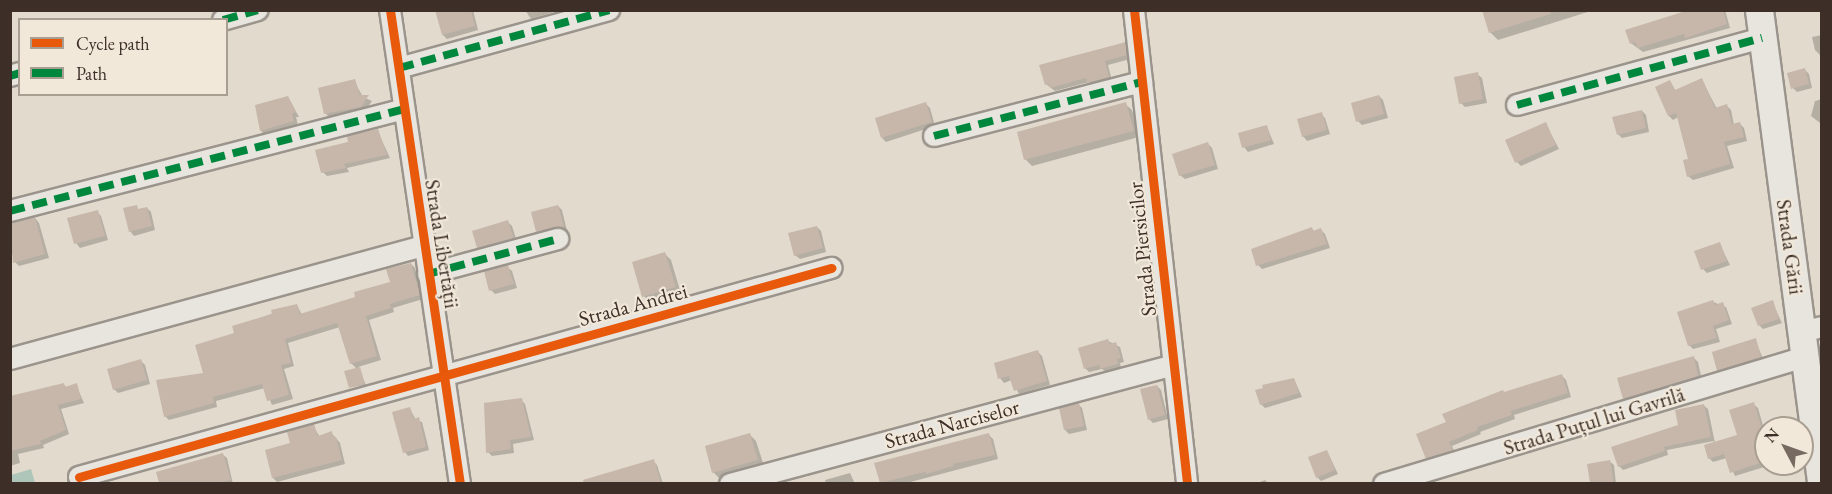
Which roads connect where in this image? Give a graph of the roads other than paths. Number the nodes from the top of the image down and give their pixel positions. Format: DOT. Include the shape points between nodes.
graph roads {
  1 [pos="258,10"];
  2 [pos="390,10"];
  3 [pos="609,10"];
  4 [pos="1134,10"];
  5 [pos="1759,10"];
  6 [pos="228,19"];
  7 [pos="1762,38"];
  8 [pos="399,68"];
  9 [pos="1142,82"];
  10 [pos="1517,105"];
  11 [pos="403,109"];
  12 [pos="934,136"];
  13 [pos="10,211"];
  14 [pos="558,239"];
  15 [pos="423,246"];
  16 [pos="831,268"];
  17 [pos="428,273"];
  18 [pos="1809,339"];
  19 [pos="10,359"];
  20 [pos="1173,365"];
  21 [pos="443,376"];
  22 [pos="79,477"];
  23 [pos="460,483"];
  24 [pos="730,483"];
  25 [pos="1187,483"];
  26 [pos="1384,483"];
  27 [pos="1821,483"];
  1 -- 6 [label="street"];
  2 -- 8 [label="street, Strada Libertății"];
  3 -- 8 [label="street"];
  4 -- 9 [label="street, Strada Piersicilor"];
  5 -- 7 [label="main road, Strada Gării"];
  7 -- 10 [label="street"];
  7 -- 18 [label="main road, Strada Gării"];
  8 -- 11 [label="street, Strada Libertății"];
  9 -- 12 [label="street"];
  9 -- 20 [label="street, Strada Piersicilor"];
  11 -- 13 [label="street"];
  11 -- 15 [label="street, Strada Libertății"];
  14 -- 17 [label="street"];
  15 -- 17 [label="street, Strada Libertății"];
  15 -- 19 [label="street"];
  16 -- 21 [label="street, Strada Andrei"];
  17 -- 21 [label="street, Strada Libertății"];
  18 -- 26 [label="street, Strada Puțul lui Gavrilă"];
  18 -- 27 [label="main road, Strada Gării"];
  20 -- 24 [label="street, Strada Narciselor"];
  20 -- 25 [label="street, Strada Piersicilor"];
  21 -- 22 [label="street, Strada Andrei"];
  21 -- 23 [label="street, Strada Libertății"];
}
